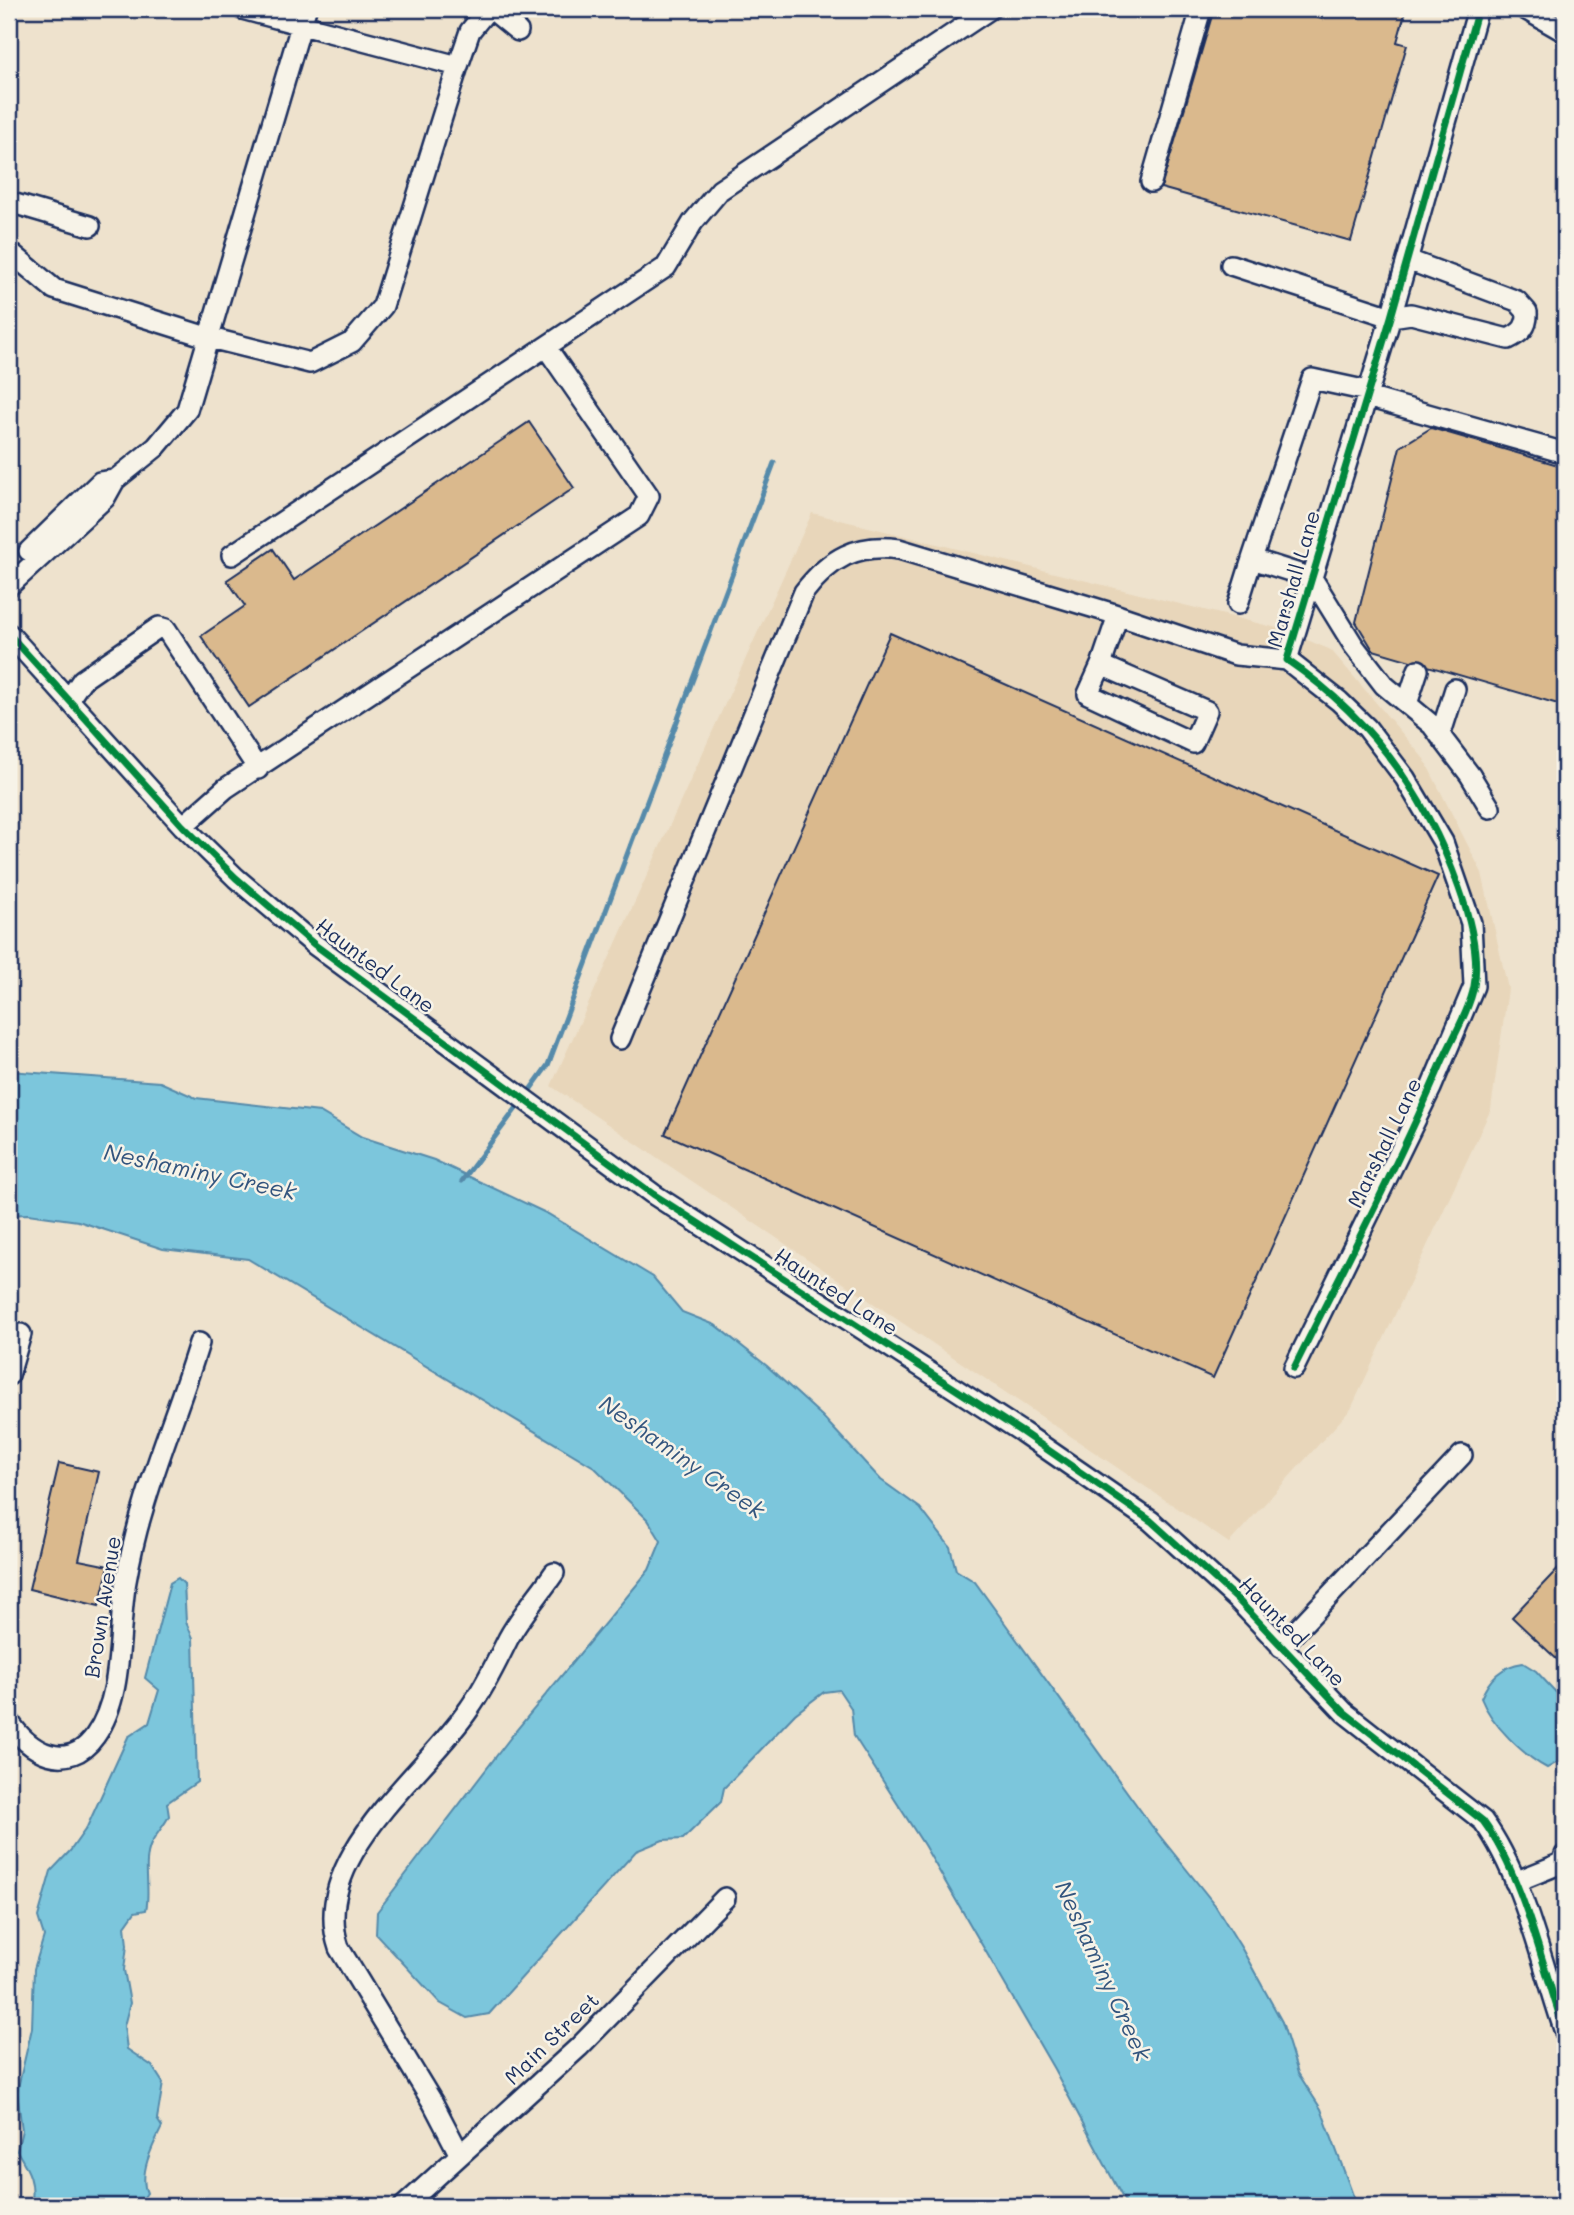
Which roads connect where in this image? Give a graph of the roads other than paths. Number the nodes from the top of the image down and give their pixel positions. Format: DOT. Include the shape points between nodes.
graph roads {
  1 [pos="242,9"];
  2 [pos="489,9"];
  3 [pos="990,9"];
  4 [pos="1201,9"];
  5 [pos="1478,9"];
  6 [pos="1525,9"];
  7 [pos="303,17"];
  8 [pos="518,31"];
  9 [pos="1565,32"];
  10 [pos="458,66"];
  11 [pos="1151,182"];
  12 [pos="9,202"];
  13 [pos="90,226"];
  14 [pos="9,251"];
  15 [pos="1408,260"];
  16 [pos="1231,265"];
  17 [pos="1391,317"];
  18 [pos="210,338"];
  19 [pos="546,347"];
  20 [pos="1367,394"];
  21 [pos="1565,453"];
  22 [pos="115,480"];
  23 [pos="232,555"];
  24 [pos="1252,559"];
  25 [pos="9,569"];
  26 [pos="1312,578"];
  27 [pos="9,586"];
  28 [pos="1238,604"];
  29 [pos="1118,615"];
  30 [pos="9,634"];
  31 [pos="1287,660"];
  32 [pos="1101,665"];
  33 [pos="1418,670"];
  34 [pos="1455,689"];
  35 [pos="69,699"];
  36 [pos="1407,704"];
  37 [pos="1440,736"];
  38 [pos="258,769"];
  39 [pos="1490,808"];
  40 [pos="183,826"];
  41 [pos="620,1039"];
  42 [pos="21,1334"];
  43 [pos="200,1343"];
  44 [pos="1294,1368"];
  45 [pos="9,1375"];
  46 [pos="1462,1455"];
  47 [pos="554,1573"];
  48 [pos="1282,1647"];
  49 [pos="9,1721"];
  50 [pos="1565,1855"];
  51 [pos="1515,1882"];
  52 [pos="726,1898"];
  53 [pos="1565,2032"];
  54 [pos="460,2155"];
  55 [pos="404,2206"];
  1 -- 7 [label="street"];
  2 -- 8 [label="street"];
  2 -- 10 [label="street" via="470,32"];
  3 -- 19 [label="street" via="720,190 666,267"];
  4 -- 11 [label="street"];
  5 -- 15 [label="street, Marshall Lane"];
  6 -- 9 [label="street"];
  7 -- 10 [label="street"];
  7 -- 18 [label="street"];
  10 -- 18 [label="street" via="383,306 352,342 310,363"];
  12 -- 13 [label="street"];
  14 -- 18 [label="street" via="54,289"];
  15 -- 17 [label="street, Marshall Lane"];
  15 -- 17 [label="street" via="1517,300 1527,312 1527,322 1521,333 1508,340 1411,314"];
  16 -- 17 [label="street"];
  17 -- 20 [label="street, Marshall Lane"];
  18 -- 22 [label="street" via="187,410 156,447"];
  19 -- 23 [label="street"];
  19 -- 38 [label="street" via="649,496 639,516"];
  20 -- 21 [label="street"];
  20 -- 24 [label="street" via="1312,379"];
  20 -- 26 [label="street, Marshall Lane"];
  22 -- 25 [label="street" via="100,481"];
  22 -- 27 [label="street" via="104,498"];
  24 -- 26 [label="street"];
  24 -- 28 [label="street"];
  26 -- 31 [label="street, Marshall Lane"];
  26 -- 36 [label="street" via="1354,646 1384,685"];
  29 -- 31 [label="street" via="1236,656"];
  29 -- 32 [label="street"];
  29 -- 41 [label="street" via="899,548 859,548 814,579 804,592"];
  30 -- 35 [label="street, Haunted Lane"];
  31 -- 44 [label="street, Marshall Lane" via="1367,728 1437,831 1471,923 1474,986 1431,1088"];
  32 -- 32 [label="street" via="1207,711 1193,743 1088,694"];
  33 -- 36 [label="street"];
  34 -- 37 [label="street"];
  35 -- 38 [label="street" via="82,680 159,627 166,629"];
  35 -- 40 [label="street, Haunted Lane"];
  36 -- 37 [label="street"];
  37 -- 39 [label="street"];
  38 -- 40 [label="street" via="226,788"];
  40 -- 48 [label="street, Haunted Lane" via="236,878 316,944 653,1194 1041,1444 1151,1521"];
  42 -- 45 [label="street"];
  43 -- 49 [label="street, Brown Avenue" via="143,1510 126,1581 115,1682 101,1725 81,1748 56,1756 36,1751"];
  46 -- 48 [label="street"];
  47 -- 54 [label="street" via="524,1613 468,1712 365,1835 345,1870 335,1903 339,1948"];
  48 -- 51 [label="street, Haunted Lane" via="1345,1712 1483,1821 1498,1841"];
  50 -- 51 [label="street" via="1562,1863"];
  51 -- 53 [label="street, Haunted Lane"];
  52 -- 54 [label="street, Main Street" via="579,2047"];
  54 -- 55 [label="street, Main Street"];
}
